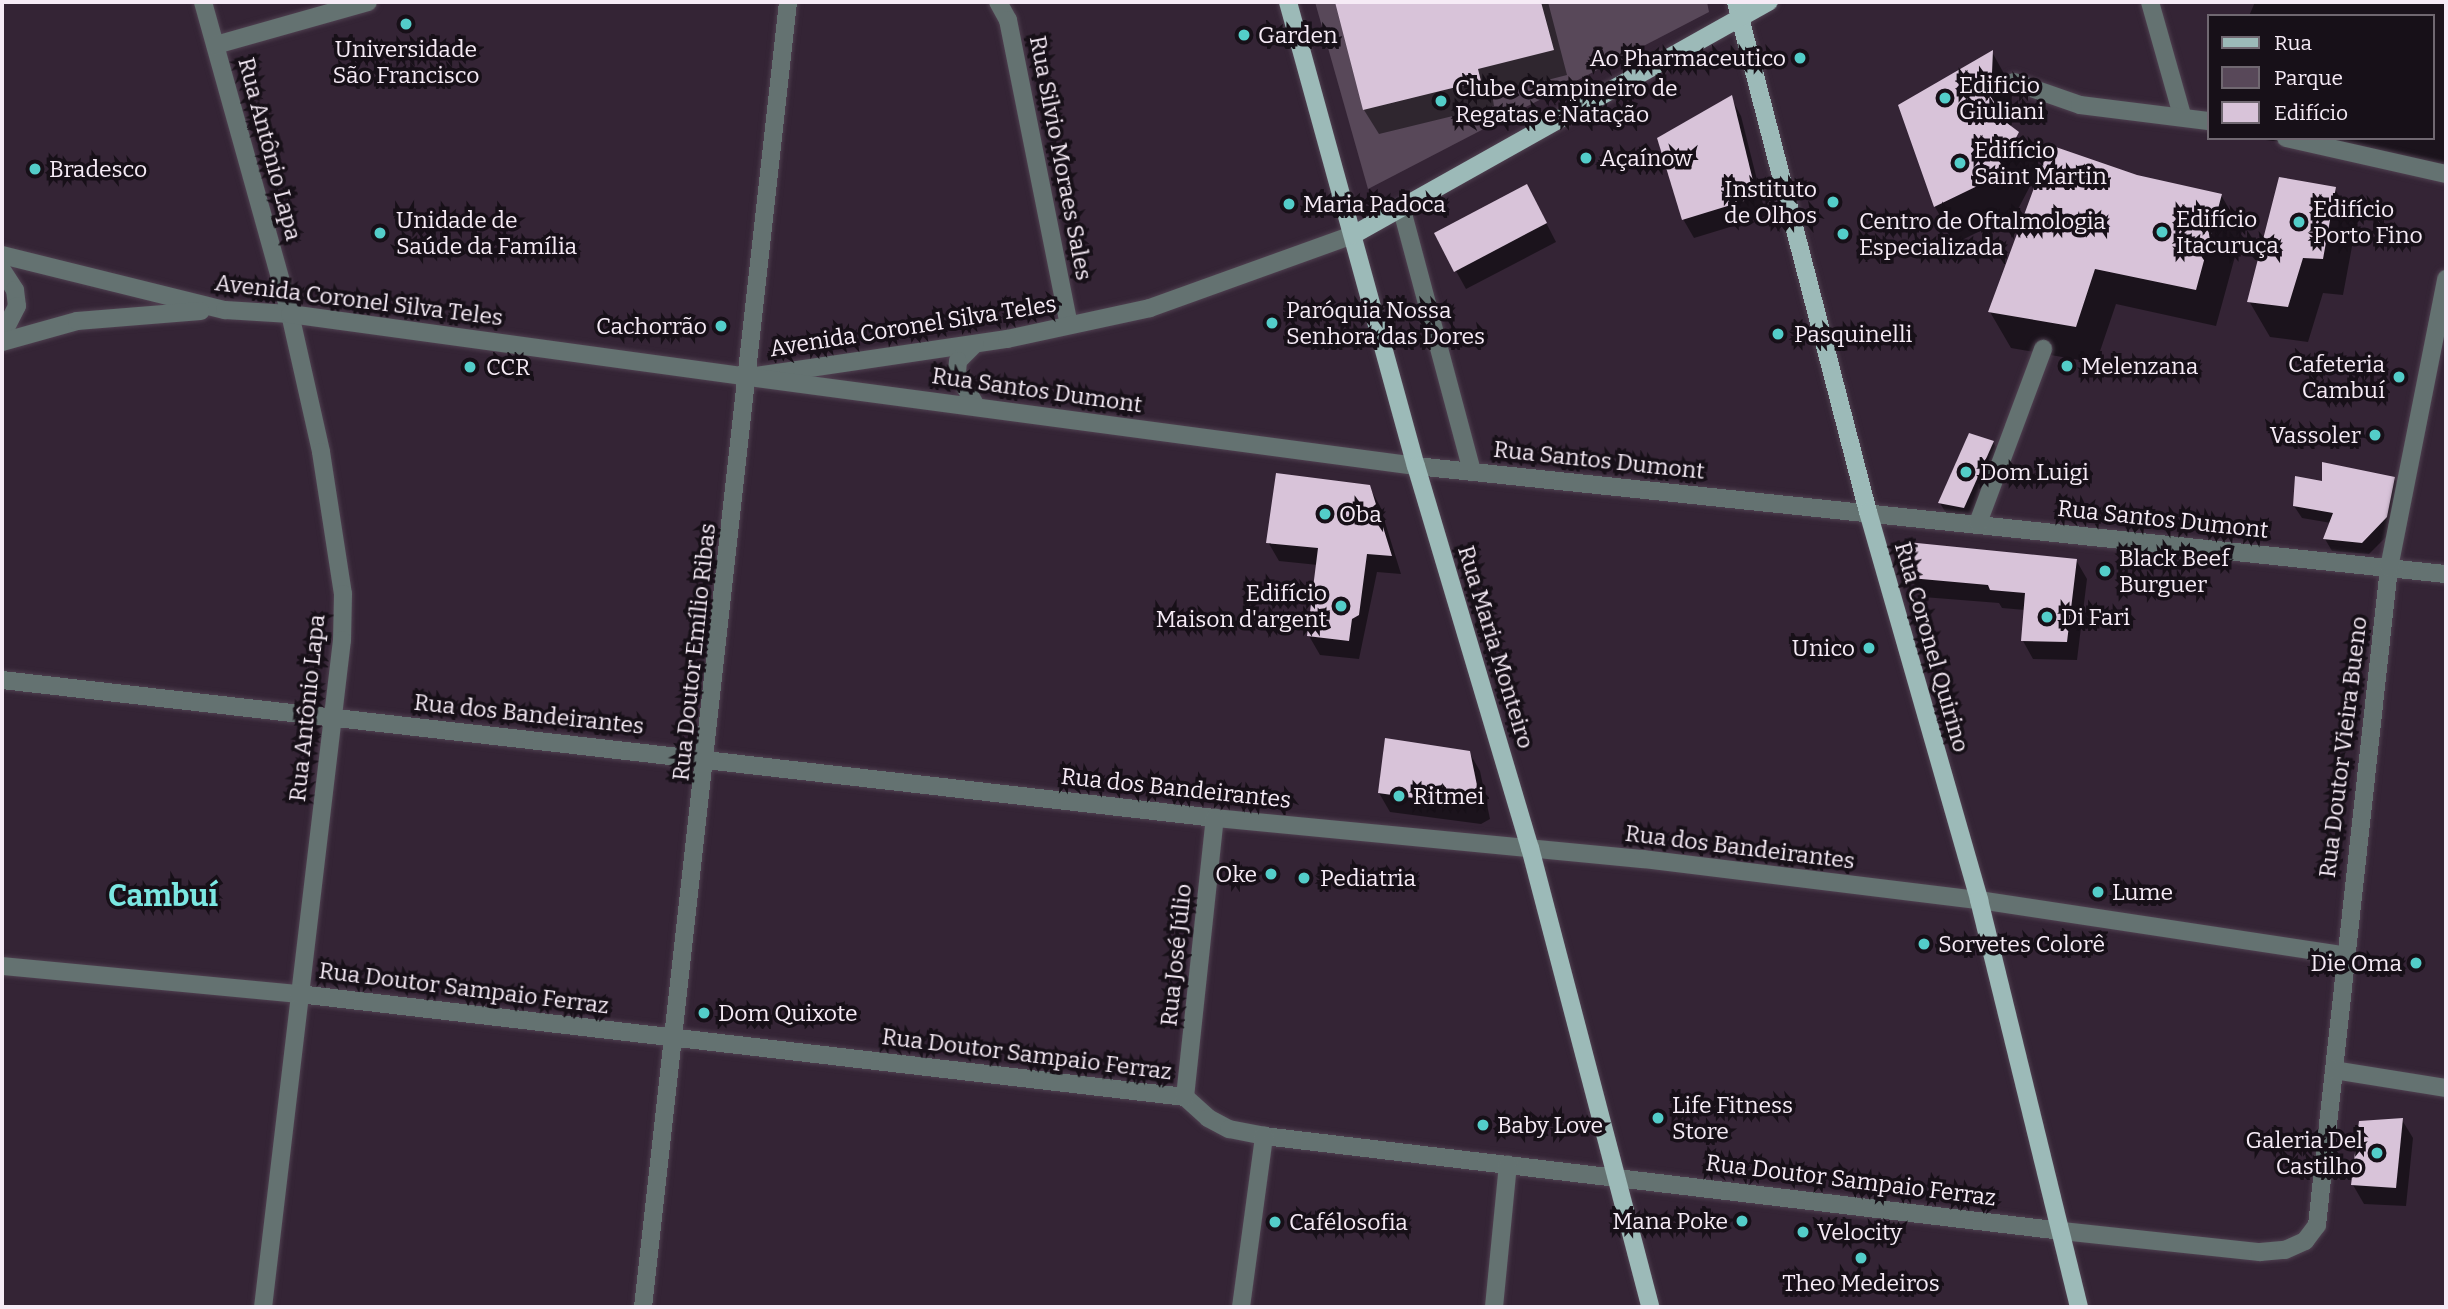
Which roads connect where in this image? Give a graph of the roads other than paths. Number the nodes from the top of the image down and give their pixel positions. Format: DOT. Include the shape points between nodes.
graph roads {
  1 [pos="203,2"];
  2 [pos="368,2"];
  3 [pos="788,2"];
  4 [pos="998,2"];
  5 [pos="1288,2"];
  6 [pos="1769,2"];
  7 [pos="2150,2"];
  8 [pos="1738,9"];
  9 [pos="216,45"];
  10 [pos="2014,82"];
  11 [pos="2182,115"];
  12 [pos="2206,121"];
  13 [pos="2295,140"];
  14 [pos="2446,174"];
  15 [pos="1402,210"];
  16 [pos="1353,235"];
  17 [pos="2,255"];
  18 [pos="2,270"];
  19 [pos="2446,279"];
  20 [pos="225,310"];
  21 [pos="290,314"];
  22 [pos="1069,326"];
  23 [pos="2,335"];
  24 [pos="2,342"];
  25 [pos="975,344"];
  26 [pos="2043,349"];
  27 [pos="749,377"];
  28 [pos="977,407"];
  29 [pos="1416,466"];
  30 [pos="1472,472"];
  31 [pos="1868,512"];
  32 [pos="1978,523"];
  33 [pos="2389,568"];
  34 [pos="2446,574"];
  35 [pos="2,680"];
  36 [pos="331,719"];
  37 [pos="708,757"];
  38 [pos="1215,818"];
  39 [pos="1530,848"];
  40 [pos="1979,900"];
  41 [pos="2344,954"];
  42 [pos="2,966"];
  43 [pos="299,994"];
  44 [pos="674,1037"];
  45 [pos="2334,1070"];
  46 [pos="2446,1088"];
  47 [pos="1185,1097"];
  48 [pos="1264,1136"];
  49 [pos="1508,1165"];
  50 [pos="1614,1175"];
  51 [pos="2318,1225"];
  52 [pos="2062,1231"];
  53 [pos="262,1307"];
  54 [pos="643,1307"];
  55 [pos="1241,1307"];
  56 [pos="1494,1307"];
  57 [pos="1650,1307"];
  58 [pos="2079,1307"];
  1 -- 9 [label="street, Rua Antônio Lapa"];
  2 -- 9 [label="street"];
  3 -- 27 [label="street, Rua Doutor Emílio Ribas"];
  4 -- 22 [label="street, Rua Silvio Moraes Sales" via="1009,20"];
  5 -- 16 [label="main road, Rua Maria Monteiro"];
  6 -- 8 [label="main road, Avenida Coronel Silva Teles"];
  7 -- 11 [label="street"];
  8 -- 15 [label="main road, Avenida Coronel Silva Teles"];
  8 -- 31 [label="main road, Rua Coronel Quirino"];
  9 -- 21 [label="street, Rua Antônio Lapa"];
  10 -- 11 [label="street" via="2080,105"];
  11 -- 12 [label="street"];
  13 -- 14 [label="street"];
  15 -- 16 [label="main road, Avenida Coronel Silva Teles"];
  15 -- 30 [label="street"];
  16 -- 22 [label="street, Avenida Coronel Silva Teles" via="1150,308"];
  16 -- 29 [label="main road, Rua Maria Monteiro"];
  17 -- 20 [label="street, Avenida Coronel Silva Teles"];
  18 -- 23 [label="street" via="15,290 17,306"];
  19 -- 33 [label="street, Rua Doutor Vieira Bueno"];
  20 -- 21 [label="street, Avenida Coronel Silva Teles"];
  20 -- 24 [label="street" via="77,321"];
  21 -- 27 [label="street, Avenida Coronel Silva Teles"];
  21 -- 36 [label="street, Rua Antônio Lapa" via="337,539 342,640"];
  22 -- 25 [label="street, Avenida Coronel Silva Teles"];
  25 -- 27 [label="street, Avenida Coronel Silva Teles"];
  25 -- 28 [label="street" via="958,361 957,373 965,394"];
  26 -- 32 [label="street"];
  27 -- 28 [label="street, Rua Santos Dumont"];
  27 -- 37 [label="street, Rua Doutor Emílio Ribas"];
  28 -- 29 [label="street, Rua Santos Dumont"];
  29 -- 30 [label="street, Rua Santos Dumont"];
  29 -- 39 [label="main road, Rua Maria Monteiro"];
  30 -- 31 [label="street, Rua Santos Dumont"];
  31 -- 32 [label="street, Rua Santos Dumont"];
  31 -- 40 [label="main road, Rua Coronel Quirino"];
  32 -- 33 [label="street, Rua Santos Dumont"];
  33 -- 34 [label="street, Rua Santos Dumont"];
  33 -- 41 [label="street, Rua Doutor Vieira Bueno"];
  35 -- 36 [label="street, Rua dos Bandeirantes"];
  36 -- 37 [label="street, Rua dos Bandeirantes"];
  36 -- 43 [label="street, Rua Antônio Lapa"];
  37 -- 38 [label="street, Rua dos Bandeirantes"];
  37 -- 44 [label="street, Rua Doutor Emílio Ribas"];
  38 -- 39 [label="street, Rua dos Bandeirantes"];
  38 -- 47 [label="street, Rua José Júlio"];
  39 -- 40 [label="street, Rua dos Bandeirantes"];
  39 -- 50 [label="main road, Rua Maria Monteiro"];
  40 -- 41 [label="street, Rua dos Bandeirantes"];
  40 -- 52 [label="main road, Rua Coronel Quirino"];
  41 -- 45 [label="street, Rua Doutor Vieira Bueno"];
  42 -- 43 [label="street, Rua Doutor Sampaio Ferraz"];
  43 -- 44 [label="street, Rua Doutor Sampaio Ferraz"];
  43 -- 53 [label="street, Rua Antônio Lapa"];
  44 -- 47 [label="street, Rua Doutor Sampaio Ferraz"];
  44 -- 54 [label="street, Rua Doutor Emílio Ribas"];
  45 -- 46 [label="street"];
  45 -- 51 [label="street, Rua Doutor Vieira Bueno"];
  47 -- 48 [label="street, Rua Doutor Sampaio Ferraz" via="1229,1129"];
  48 -- 49 [label="street, Rua Doutor Sampaio Ferraz"];
  48 -- 55 [label="street"];
  49 -- 50 [label="street, Rua Doutor Sampaio Ferraz"];
  49 -- 56 [label="street"];
  50 -- 52 [label="street, Rua Doutor Sampaio Ferraz"];
  50 -- 57 [label="main road, Rua Maria Monteiro"];
  51 -- 52 [label="street, Rua Doutor Sampaio Ferraz" via="2305,1241 2285,1250 2260,1252"];
  52 -- 58 [label="main road, Rua Coronel Quirino"];
}
